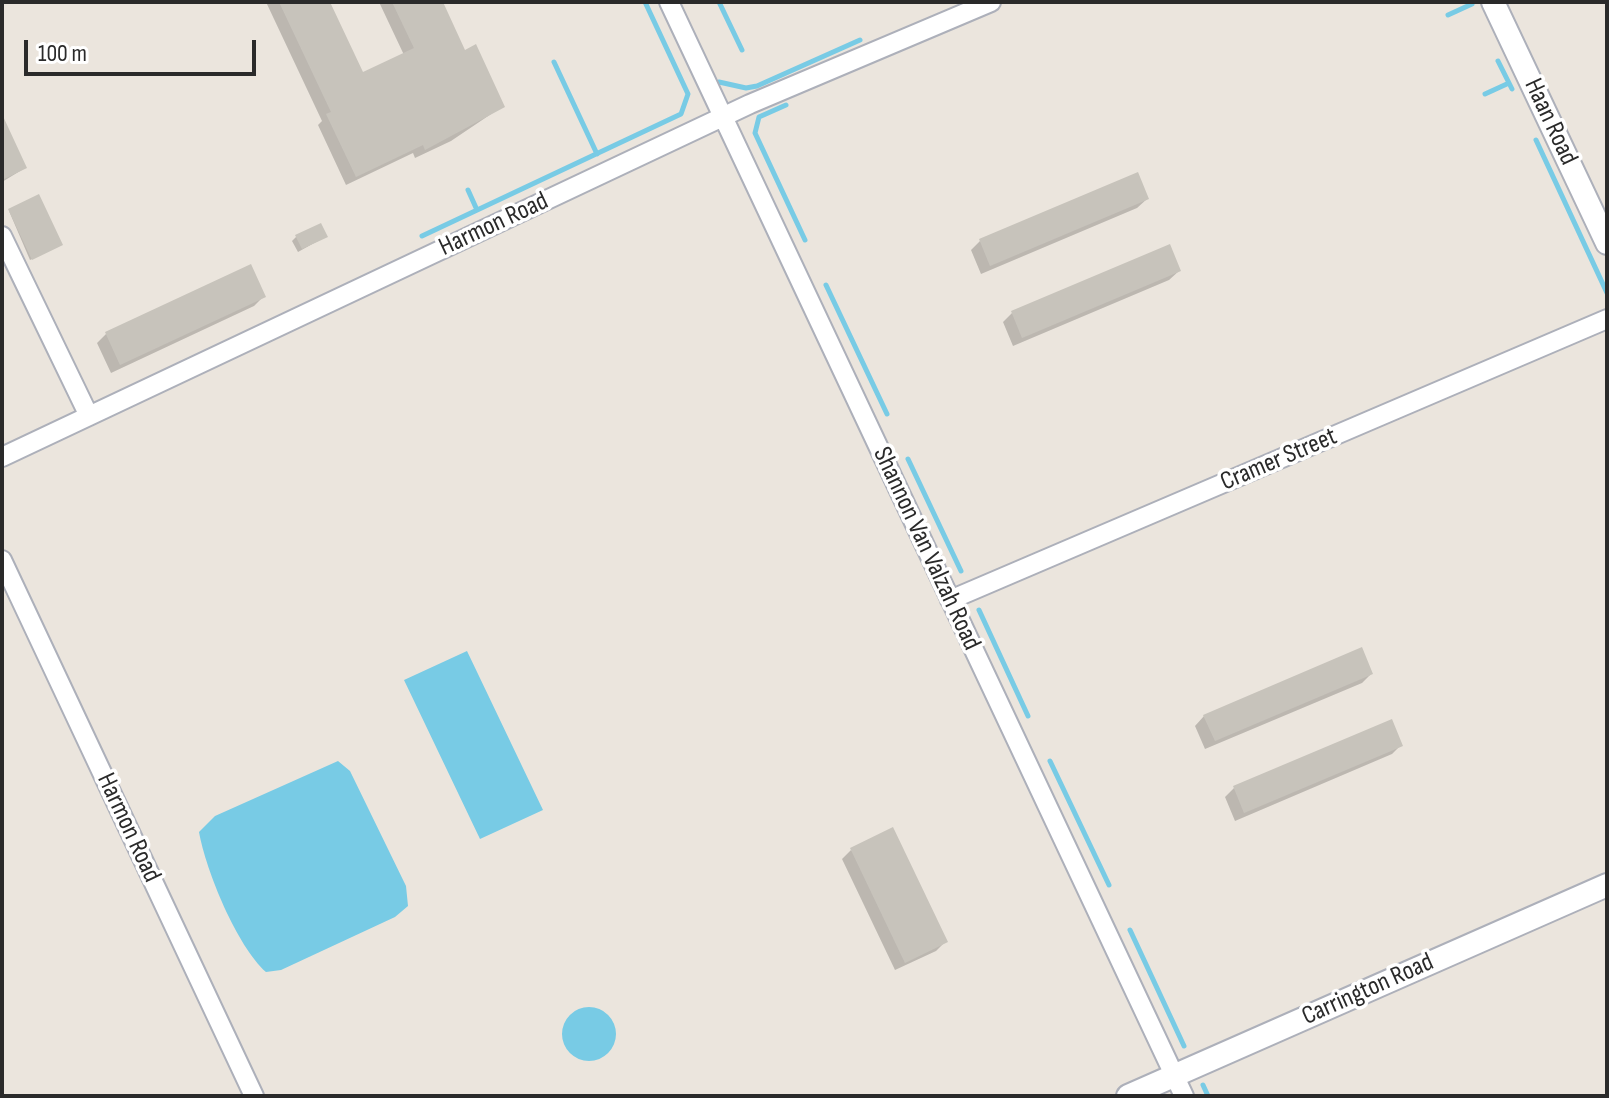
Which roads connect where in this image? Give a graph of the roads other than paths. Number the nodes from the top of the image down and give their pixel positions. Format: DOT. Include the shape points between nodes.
graph roads {
  1 [pos="669,2"];
  2 [pos="991,2"];
  3 [pos="1493,2"];
  4 [pos="722,118"];
  5 [pos="2,236"];
  6 [pos="1607,243"];
  7 [pos="1607,319"];
  8 [pos="89,416"];
  9 [pos="2,457"];
  10 [pos="2,560"];
  11 [pos="950,600"];
  12 [pos="1607,885"];
  13 [pos="1174,1075"];
  14 [pos="254,1096"];
  15 [pos="1128,1096"];
  16 [pos="1184,1096"];
  1 -- 4 [label="street, Shannon Van Valzah Road"];
  2 -- 4 [label="street, Harmon Road"];
  3 -- 6 [label="street, Haan Road"];
  4 -- 8 [label="street, Harmon Road"];
  4 -- 11 [label="street, Shannon Van Valzah Road"];
  5 -- 8 [label="street"];
  7 -- 11 [label="street, Cramer Street"];
  8 -- 9 [label="street, Harmon Road"];
  10 -- 14 [label="street, Harmon Road"];
  11 -- 13 [label="street, Shannon Van Valzah Road"];
  12 -- 13 [label="street, Carrington Road"];
  13 -- 15 [label="street, Carrington Road"];
  13 -- 16 [label="street, Shannon Van Valzah Road"];
}
